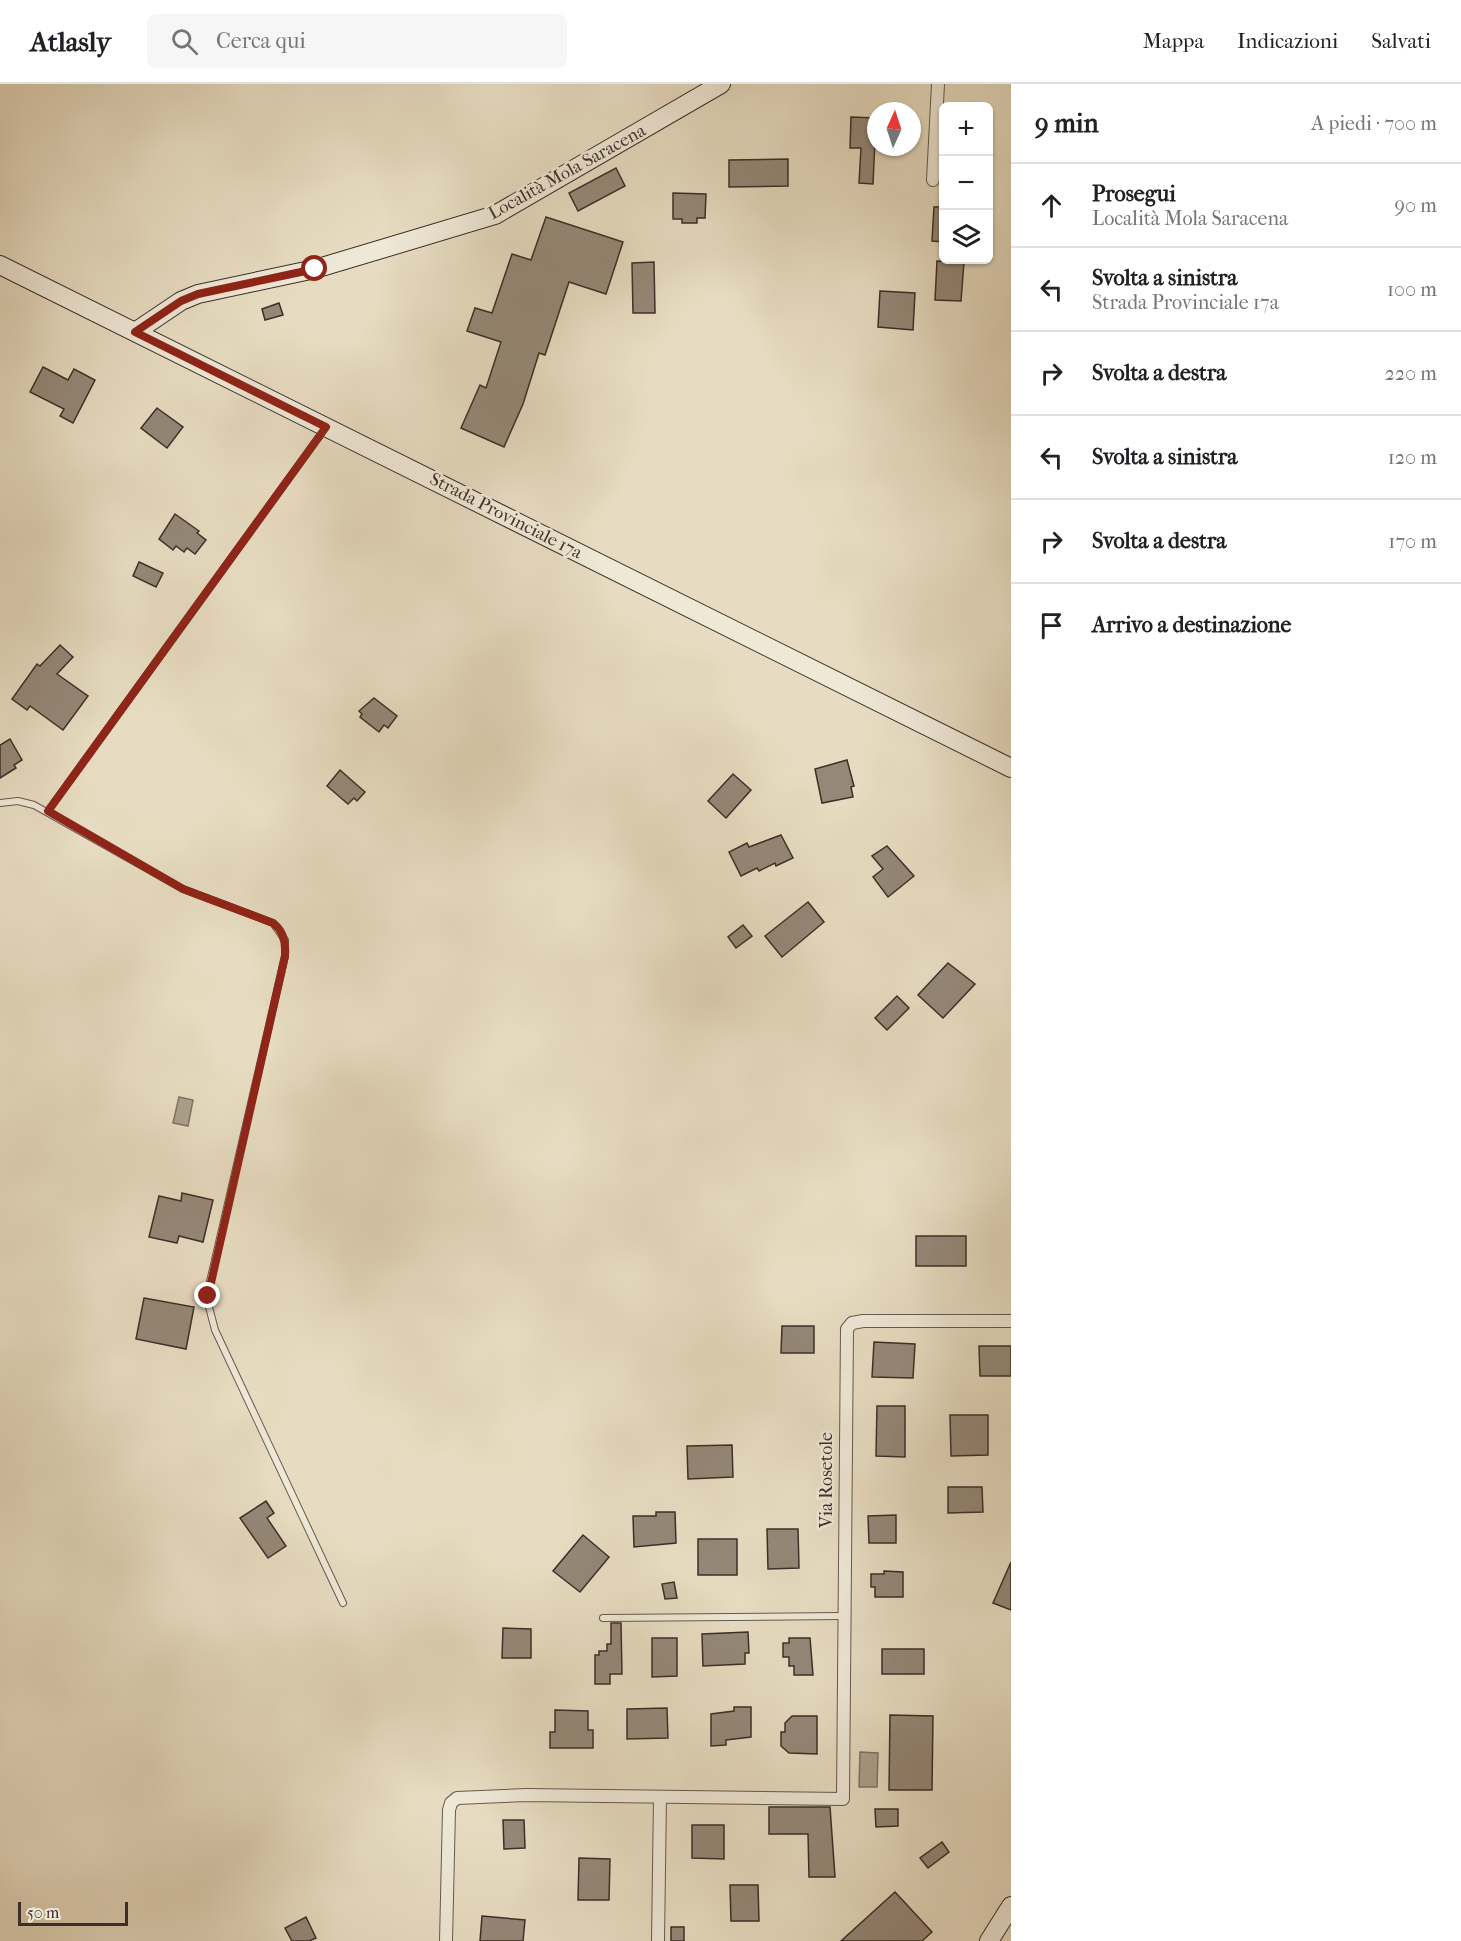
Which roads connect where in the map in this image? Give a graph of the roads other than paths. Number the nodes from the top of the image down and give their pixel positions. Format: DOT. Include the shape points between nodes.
graph roads {
  1 [pos="721,84"];
  2 [pos="938,84"];
  3 [pos="933,180"];
  4 [pos="0,265"];
  5 [pos="135,332"];
  6 [pos="326,427"];
  7 [pos="1011,768"];
  8 [pos="0,802"];
  9 [pos="48,811"];
  10 [pos="1011,1321"];
  11 [pos="343,1603"];
  12 [pos="844,1616"];
  13 [pos="603,1618"];
  14 [pos="660,1797"];
  15 [pos="1011,1906"];
  16 [pos="446,1941"];
  17 [pos="658,1941"];
  18 [pos="988,1941"];
  1 -- 5 [label="main road, Località Mola Saracena" via="495,215 335,264 198,294"];
  2 -- 3 [label="street"];
  4 -- 5 [label="main road, Strada Provinciale 17a"];
  5 -- 6 [label="main road, Strada Provinciale 17a"];
  6 -- 7 [label="main road, Strada Provinciale 17a"];
  6 -- 9 [label="lane"];
  8 -- 9 [label="lane" via="25,802"];
  9 -- 11 [label="lane" via="176,885 273,923 285,940 285,956 209,1286 208,1307 215,1330"];
  10 -- 12 [label="street, Via Rosetole" via="862,1321 847,1329"];
  12 -- 13 [label="lane"];
  12 -- 14 [label="street, Via Rosetole" via="843,1799"];
  14 -- 16 [label="street" via="466,1796 454,1800 449,1810"];
  14 -- 17 [label="street"];
  15 -- 18 [label="main road"];
}
